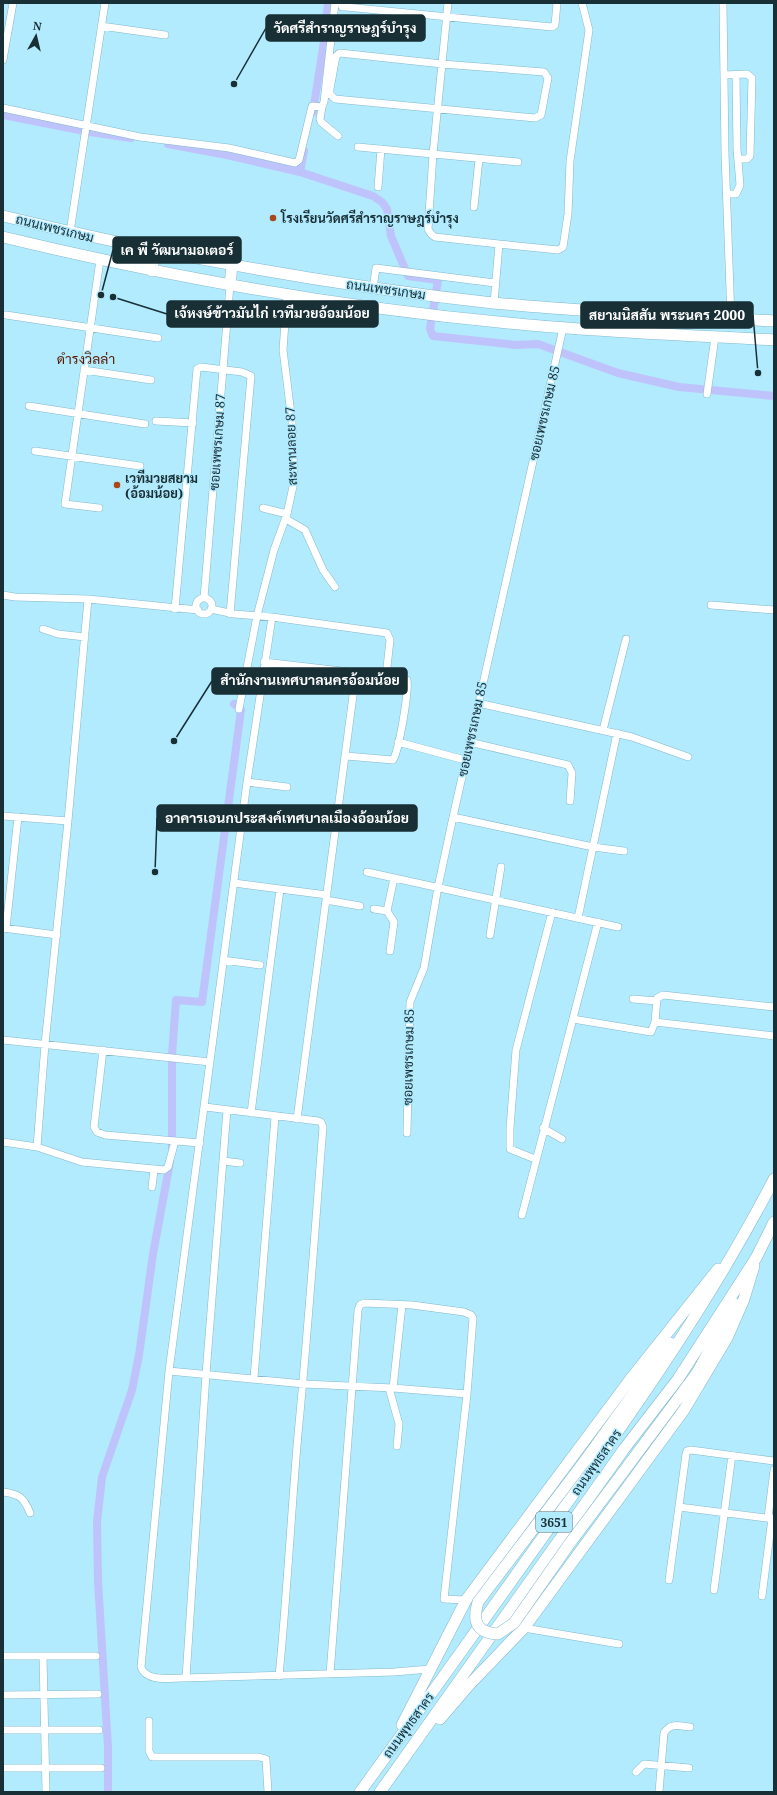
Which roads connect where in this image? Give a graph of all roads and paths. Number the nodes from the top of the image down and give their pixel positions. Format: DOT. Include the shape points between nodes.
graph roads {
  1 [pos="13,3"];
  2 [pos="105,3"];
  3 [pos="335,3"];
  4 [pos="340,3"];
  5 [pos="448,3"];
  6 [pos="557,3"];
  7 [pos="582,3"];
  8 [pos="723,3"];
  9 [pos="446,18"];
  10 [pos="101,26"];
  11 [pos="165,35"];
  12 [pos="3,60"];
  13 [pos="442,64"];
  14 [pos="724,75"];
  15 [pos="736,75"];
  16 [pos="318,106"];
  17 [pos="3,108"];
  18 [pos="437,110"];
  19 [pos="85,129"];
  20 [pos="338,136"];
  21 [pos="358,147"];
  22 [pos="381,149"];
  23 [pos="433,154"];
  24 [pos="479,159"];
  25 [pos="738,159"];
  26 [pos="518,162"];
  27 [pos="378,187"];
  28 [pos="727,194"];
  29 [pos="474,207"];
  30 [pos="3,216"];
  31 [pos="70,232"];
  32 [pos="3,236"];
  33 [pos="499,244"];
  34 [pos="154,251"];
  35 [pos="100,260"];
  36 [pos="232,266"];
  37 [pos="152,271"];
  38 [pos="266,271"];
  39 [pos="495,283"];
  40 [pos="230,285"];
  41 [pos="373,288"];
  42 [pos="264,291"];
  43 [pos="287,294"];
  44 [pos="494,303"];
  45 [pos="6,315"];
  46 [pos="731,319"];
  47 [pos="774,321"];
  48 [pos="90,328"];
  49 [pos="563,328"];
  50 [pos="715,337"];
  51 [pos="158,338"];
  52 [pos="774,340"];
  53 [pos="84,370"];
  54 [pos="222,370"];
  55 [pos="151,380"];
  56 [pos="707,394"];
  57 [pos="29,406"];
  58 [pos="78,414"];
  59 [pos="156,421"];
  60 [pos="193,423"];
  61 [pos="145,424"];
  62 [pos="35,451"];
  63 [pos="72,457"];
  64 [pos="140,466"];
  65 [pos="99,508"];
  66 [pos="263,508"];
  67 [pos="286,516"];
  68 [pos="335,587"];
  69 [pos="3,595"];
  70 [pos="204,598"];
  71 [pos="88,599"];
  72 [pos="711,605"];
  73 [pos="175,608"];
  74 [pos="211,609"];
  75 [pos="198,610"];
  76 [pos="774,610"];
  77 [pos="230,614"];
  78 [pos="257,616"];
  79 [pos="272,617"];
  80 [pos="43,629"];
  81 [pos="85,637"];
  82 [pos="626,639"];
  83 [pos="264,662"];
  84 [pos="356,673"];
  85 [pos="386,676"];
  86 [pos="478,703"];
  87 [pos="239,709"];
  88 [pos="603,730"];
  89 [pos="617,733"];
  90 [pos="398,742"];
  91 [pos="469,742"];
  92 [pos="346,756"];
  93 [pos="688,757"];
  94 [pos="465,760"];
  95 [pos="247,782"];
  96 [pos="287,787"];
  97 [pos="570,801"];
  98 [pos="3,816"];
  99 [pos="453,816"];
  100 [pos="18,817"];
  101 [pos="68,821"];
  102 [pos="593,847"];
  103 [pos="624,851"];
  104 [pos="501,867"];
  105 [pos="367,872"];
  106 [pos="394,878"];
  107 [pos="234,883"];
  108 [pos="438,887"];
  109 [pos="280,889"];
  110 [pos="326,898"];
  111 [pos="496,900"];
  112 [pos="360,906"];
  113 [pos="374,909"];
  114 [pos="386,911"];
  115 [pos="552,912"];
  116 [pos="578,918"];
  117 [pos="598,922"];
  118 [pos="618,927"];
  119 [pos="5,928"];
  120 [pos="57,934"];
  121 [pos="490,935"];
  122 [pos="390,951"];
  123 [pos="223,960"];
  124 [pos="260,965"];
  125 [pos="633,999"];
  126 [pos="657,1001"];
  127 [pos="774,1007"];
  128 [pos="573,1019"];
  129 [pos="655,1022"];
  130 [pos="774,1036"];
  131 [pos="3,1040"];
  132 [pos="45,1044"];
  133 [pos="103,1050"];
  134 [pos="210,1062"];
  135 [pos="205,1107"];
  136 [pos="227,1110"];
  137 [pos="251,1113"];
  138 [pos="275,1116"];
  139 [pos="297,1119"];
  140 [pos="543,1128"];
  141 [pos="407,1133"];
  142 [pos="562,1139"];
  143 [pos="175,1141"];
  144 [pos="3,1142"];
  145 [pos="200,1143"];
  146 [pos="36,1147"];
  147 [pos="536,1159"];
  148 [pos="223,1161"];
  149 [pos="240,1163"];
  150 [pos="154,1170"];
  151 [pos="774,1179"];
  152 [pos="152,1187"];
  153 [pos="522,1215"];
  154 [pos="774,1222"];
  155 [pos="737,1245"];
  156 [pos="756,1258"];
  157 [pos="402,1304"];
  158 [pos="169,1371"];
  159 [pos="206,1374"];
  160 [pos="254,1378"];
  161 [pos="304,1384"];
  162 [pos="351,1386"];
  163 [pos="391,1388"];
  164 [pos="468,1394"];
  165 [pos="397,1446"];
  166 [pos="732,1455"];
  167 [pos="774,1461"];
  168 [pos="774,1470"];
  169 [pos="3,1492"];
  170 [pos="679,1507"];
  171 [pos="724,1512"];
  172 [pos="30,1513"];
  173 [pos="771,1518"];
  174 [pos="669,1580"];
  175 [pos="714,1590"];
  176 [pos="762,1596"];
  177 [pos="466,1600"];
  178 [pos="524,1628"];
  179 [pos="619,1644"];
  180 [pos="3,1656"];
  181 [pos="43,1656"];
  182 [pos="96,1656"];
  183 [pos="430,1669"];
  184 [pos="330,1674"];
  185 [pos="279,1676"];
  186 [pos="186,1678"];
  187 [pos="98,1694"];
  188 [pos="3,1695"];
  189 [pos="44,1695"];
  190 [pos="149,1721"];
  191 [pos="690,1727"];
  192 [pos="3,1730"];
  193 [pos="45,1730"];
  194 [pos="99,1730"];
  195 [pos="386,1756"];
  196 [pos="400,1765"];
  197 [pos="661,1766"];
  198 [pos="3,1768"];
  199 [pos="46,1768"];
  200 [pos="101,1768"];
  201 [pos="689,1768"];
  202 [pos="636,1772"];
  203 [pos="46,1792"];
  204 [pos="268,1792"];
  205 [pos="360,1792"];
  206 [pos="380,1792"];
  207 [pos="659,1792"];
  1 -- 12 [label="street"];
  2 -- 10 [label="street"];
  3 -- 16 [label="street"];
  4 -- 9 [label="street" via="342,7"];
  5 -- 9 [label="street"];
  6 -- 9 [label="street" via="555,25 552,27"];
  7 -- 33 [label="street" via="589,30 570,160 568,214 563,247 558,250"];
  8 -- 14 [label="street"];
  9 -- 13 [label="street"];
  10 -- 11 [label="street"];
  10 -- 19 [label="street"];
  13 -- 18 [label="street"];
  13 -- 18 [label="street" via="537,71 544,72 548,78 544,105 538,118"];
  13 -- 18 [label="street" via="340,53 336,56 330,89 330,94 335,98"];
  14 -- 15 [label="street"];
  14 -- 28 [label="street"];
  15 -- 25 [label="street"];
  15 -- 25 [label="street" via="747,74 752,78 750,156 747,159"];
  16 -- 19 [label="street" via="299,160 295,163 229,148"];
  16 -- 20 [label="street" via="321,122"];
  17 -- 19 [label="street"];
  18 -- 23 [label="street"];
  19 -- 31 [label="street"];
  21 -- 22 [label="street"];
  22 -- 23 [label="street"];
  22 -- 27 [label="street"];
  23 -- 24 [label="street"];
  23 -- 33 [label="street" via="428,220 430,234 435,237"];
  24 -- 26 [label="street"];
  24 -- 29 [label="street"];
  25 -- 28 [label="street" via="739,191 736,194"];
  28 -- 46 [label="street"];
  30 -- 31 [label="main road, ถนนเพชรเกษม"];
  31 -- 34 [label="main road, ถนนเพชรเกษม"];
  32 -- 35 [label="main road, ถนนเพชรเกษม"];
  33 -- 39 [label="street"];
  34 -- 36 [label="main road, ถนนเพชรเกษม"];
  34 -- 37 [label="main road"];
  35 -- 37 [label="main road, ถนนเพชรเกษม"];
  35 -- 48 [label="street"];
  36 -- 38 [label="main road, ถนนเพชรเกษม"];
  36 -- 40 [label="main road"];
  37 -- 40 [label="main road, ถนนเพชรเกษม"];
  38 -- 41 [label="main road, ถนนเพชรเกษม"];
  38 -- 42 [label="main road"];
  39 -- 41 [label="street" via="376,268"];
  39 -- 44 [label="street"];
  40 -- 42 [label="main road, ถนนเพชรเกษม"];
  40 -- 54 [label="street, ซอยเพชรเกษม 87"];
  41 -- 44 [label="main road, ถนนเพชรเกษม"];
  42 -- 43 [label="main road, ถนนเพชรเกษม"];
  43 -- 49 [label="main road, ถนนเพชรเกษม" via="434,315"];
  43 -- 67 [label="street, สะพานลอย 87" via="283,350 292,422 294,475 293,492"];
  44 -- 46 [label="main road, ถนนเพชรเกษม" via="597,312"];
  45 -- 48 [label="street"];
  46 -- 47 [label="main road, ถนนเพชรเกษม"];
  48 -- 51 [label="street"];
  48 -- 53 [label="street"];
  49 -- 50 [label="main road, ถนนเพชรเกษม"];
  49 -- 86 [label="street, ซอยเพชรเกษม 85"];
  50 -- 52 [label="main road, ถนนเพชรเกษม"];
  50 -- 56 [label="street"];
  53 -- 55 [label="street"];
  53 -- 58 [label="street"];
  54 -- 60 [label="street" via="201,367 197,369"];
  54 -- 70 [label="street, ซอยเพชรเกษม 87"];
  54 -- 77 [label="street" via="242,372 251,376"];
  57 -- 58 [label="street"];
  58 -- 61 [label="street"];
  58 -- 63 [label="street"];
  59 -- 60 [label="street"];
  60 -- 73 [label="street"];
  62 -- 63 [label="street"];
  63 -- 64 [label="street"];
  63 -- 65 [label="street" via="65,504"];
  66 -- 67 [label="street"];
  67 -- 68 [label="street" via="305,530 323,570"];
  67 -- 78 [label="street, สะพานลอย 87" via="274,550"];
  69 -- 71 [label="street"];
  70 -- 74 [label="street" via="211,602"];
  70 -- 75 [label="street" via="198,601"];
  71 -- 73 [label="street"];
  71 -- 81 [label="street"];
  72 -- 76 [label="street"];
  73 -- 75 [label="street"];
  74 -- 75 [label="street" via="205,614"];
  74 -- 77 [label="street"];
  77 -- 78 [label="street"];
  78 -- 79 [label="street"];
  78 -- 87 [label="street, สะพานลอย 87"];
  79 -- 83 [label="street"];
  79 -- 85 [label="street" via="387,633 390,640"];
  80 -- 81 [label="street" via="58,634"];
  81 -- 101 [label="street"];
  82 -- 88 [label="street"];
  83 -- 84 [label="street"];
  83 -- 95 [label="street"];
  84 -- 85 [label="street"];
  84 -- 92 [label="street"];
  85 -- 90 [label="street" via="407,680"];
  86 -- 88 [label="street"];
  86 -- 91 [label="street, ซอยเพชรเกษม 85"];
  88 -- 89 [label="street"];
  89 -- 93 [label="street"];
  89 -- 102 [label="street"];
  90 -- 92 [label="street" via="395,758 391,761"];
  90 -- 94 [label="street"];
  91 -- 94 [label="street, ซอยเพชรเกษม 85"];
  91 -- 97 [label="street" via="568,765 572,773"];
  92 -- 110 [label="street"];
  94 -- 99 [label="street, ซอยเพชรเกษม 85"];
  95 -- 96 [label="street"];
  95 -- 107 [label="street"];
  98 -- 100 [label="street"];
  99 -- 102 [label="street"];
  99 -- 108 [label="street, ซอยเพชรเกษม 85"];
  100 -- 101 [label="street"];
  100 -- 119 [label="street"];
  101 -- 120 [label="street"];
  102 -- 103 [label="street"];
  102 -- 116 [label="street"];
  104 -- 111 [label="street"];
  105 -- 106 [label="street"];
  106 -- 108 [label="street"];
  106 -- 114 [label="street"];
  107 -- 109 [label="street"];
  107 -- 123 [label="street"];
  108 -- 111 [label="street"];
  108 -- 141 [label="street, ซอยเพชรเกษม 85" via="424,968 410,1002"];
  109 -- 110 [label="street"];
  109 -- 137 [label="street"];
  110 -- 112 [label="street"];
  110 -- 139 [label="street"];
  111 -- 115 [label="street"];
  111 -- 121 [label="street"];
  113 -- 114 [label="street"];
  114 -- 122 [label="street" via="394,922"];
  115 -- 116 [label="street"];
  115 -- 147 [label="street" via="516,1050 510,1128 510,1149"];
  116 -- 117 [label="street"];
  117 -- 118 [label="street"];
  117 -- 128 [label="street"];
  119 -- 120 [label="street"];
  120 -- 132 [label="street"];
  123 -- 124 [label="street"];
  123 -- 134 [label="street"];
  125 -- 126 [label="street"];
  126 -- 127 [label="street" via="659,996 663,995"];
  126 -- 129 [label="street"];
  128 -- 129 [label="street" via="649,1033"];
  128 -- 140 [label="street"];
  129 -- 130 [label="street"];
  131 -- 132 [label="street"];
  132 -- 133 [label="street"];
  132 -- 146 [label="street"];
  133 -- 134 [label="street"];
  133 -- 143 [label="street" via="94,1127 97,1132"];
  134 -- 135 [label="street"];
  135 -- 136 [label="street"];
  135 -- 145 [label="street"];
  136 -- 137 [label="street"];
  136 -- 148 [label="street"];
  137 -- 138 [label="street"];
  138 -- 139 [label="street"];
  138 -- 160 [label="street"];
  139 -- 161 [label="street" via="320,1121 324,1127"];
  140 -- 142 [label="street"];
  140 -- 147 [label="street"];
  143 -- 145 [label="street"];
  143 -- 150 [label="street" via="168,1167 164,1170"];
  144 -- 146 [label="street"];
  145 -- 158 [label="street"];
  146 -- 150 [label="street" via="82,1162"];
  147 -- 153 [label="street"];
  148 -- 149 [label="street"];
  148 -- 159 [label="street"];
  150 -- 152 [label="street"];
  151 -- 155 [label="main road, ถนนพุทธสาคร / 3651"];
  154 -- 156 [label="main road, ถนนพุทธสาคร / 3651"];
  155 -- 156 [label="main road, bridge" via="584,1462 478,1602 475,1618 483,1631 498,1634 514,1623 570,1542 697,1373 734,1306"];
  155 -- 177 [label="main road" via="633,1375"];
  155 -- 195 [label="main road, ถนนพุทธสาคร / 3651" via="686,1330 621,1427"];
  156 -- 178 [label="main road" via="738,1315 684,1410"];
  156 -- 196 [label="main road, ถนนพุทธสาคร / 3651" via="678,1379 624,1449"];
  157 -- 162 [label="street" via="360,1305"];
  157 -- 163 [label="street"];
  157 -- 164 [label="street" via="471,1315 473,1318"];
  158 -- 159 [label="street"];
  158 -- 186 [label="street" via="141,1667 142,1672 149,1677"];
  159 -- 160 [label="street"];
  159 -- 186 [label="street"];
  160 -- 161 [label="street"];
  161 -- 162 [label="street"];
  161 -- 185 [label="street"];
  162 -- 163 [label="street"];
  162 -- 184 [label="street"];
  163 -- 164 [label="street"];
  163 -- 165 [label="street" via="399,1424"];
  164 -- 177 [label="street" via="444,1599"];
  166 -- 167 [label="street"];
  166 -- 170 [label="street" via="687,1451"];
  166 -- 171 [label="street"];
  168 -- 173 [label="street"];
  169 -- 172 [label="street" via="23,1498"];
  170 -- 171 [label="street"];
  170 -- 174 [label="street"];
  171 -- 173 [label="street"];
  171 -- 175 [label="street"];
  173 -- 176 [label="street"];
  177 -- 183 [label="main road"];
  178 -- 179 [label="street"];
  178 -- 196 [label="main road" via="470,1684"];
  180 -- 181 [label="street"];
  181 -- 182 [label="street"];
  181 -- 189 [label="street"];
  183 -- 184 [label="street"];
  183 -- 195 [label="main road"];
  184 -- 185 [label="street"];
  185 -- 186 [label="street"];
  187 -- 189 [label="street"];
  188 -- 189 [label="street"];
  189 -- 193 [label="street"];
  190 -- 204 [label="street" via="149,1751 152,1757 266,1759"];
  191 -- 197 [label="street" via="667,1728 664,1733"];
  192 -- 193 [label="street"];
  193 -- 194 [label="street"];
  193 -- 199 [label="street"];
  195 -- 205 [label="main road, ถนนพุทธสาคร / 3651"];
  196 -- 206 [label="main road, ถนนพุทธสาคร / 3651"];
  197 -- 201 [label="street"];
  197 -- 202 [label="street" via="644,1764"];
  197 -- 207 [label="street"];
  198 -- 199 [label="street"];
  199 -- 200 [label="street"];
  199 -- 203 [label="street"];
}
